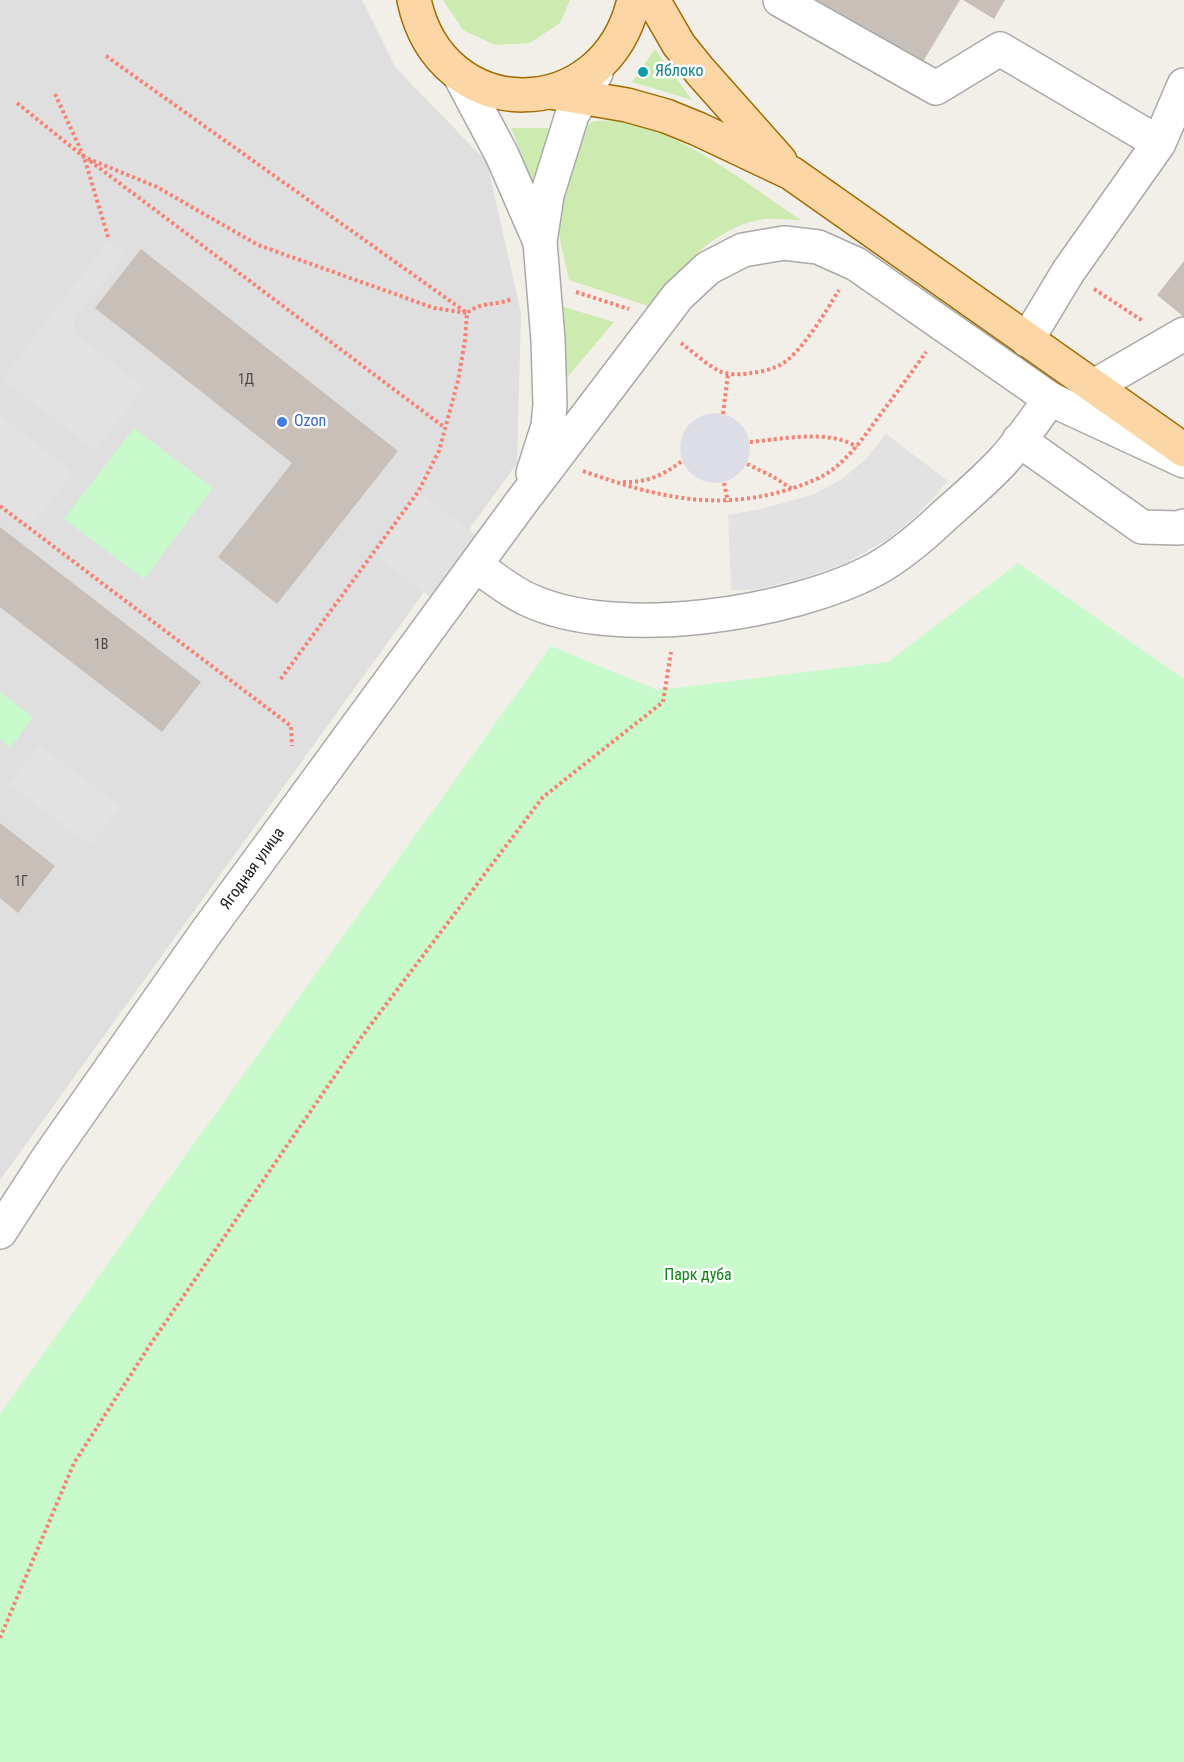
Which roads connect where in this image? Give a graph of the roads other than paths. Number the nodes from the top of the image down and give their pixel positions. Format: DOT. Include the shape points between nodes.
graph roads {
  1 [pos="414,0"];
  2 [pos="634,0"];
  3 [pos="653,0"];
  4 [pos="780,0"];
  5 [pos="602,63"];
  6 [pos="459,74"];
  7 [pos="1184,85"];
  8 [pos="550,92"];
  9 [pos="584,97"];
  10 [pos="1159,142"];
  11 [pos="791,173"];
  12 [pos="540,242"];
  13 [pos="1178,338"];
  14 [pos="1027,340"];
  15 [pos="1094,386"];
  16 [pos="1050,399"];
  17 [pos="1019,440"];
  18 [pos="1184,450"];
  19 [pos="1184,461"];
  20 [pos="514,512"];
  21 [pos="1184,526"];
  22 [pos="476,566"];
  23 [pos="0,1232"];
  1 -- 6 [label="main road" via="429,42"];
  2 -- 5 [label="main road" via="623,34"];
  3 -- 11 [label="main road" via="679,45"];
  4 -- 10 [label="street" via="936,88 1000,49"];
  5 -- 8 [label="main road" via="578,81"];
  5 -- 9 [label="street"];
  6 -- 8 [label="main road" via="503,93"];
  6 -- 12 [label="street" via="502,155"];
  7 -- 10 [label="street"];
  8 -- 9 [label="main road"];
  9 -- 11 [label="main road" via="666,116"];
  9 -- 12 [label="street" via="572,115 554,168"];
  10 -- 14 [label="street" via="1068,272"];
  11 -- 14 [label="main road"];
  12 -- 20 [label="street" via="549,364 548,426 533,473"];
  13 -- 15 [label="street"];
  14 -- 15 [label="main road"];
  15 -- 18 [label="main road"];
  16 -- 17 [label="street"];
  16 -- 19 [label="street"];
  16 -- 20 [label="street" via="856,264 818,247 784,243 743,250 708,267 678,296"];
  17 -- 21 [label="street" via="1142,527"];
  17 -- 22 [label="street" via="1002,462 922,537 878,568 840,586 790,602 676,619 579,616 529,600"];
  20 -- 22 [label="street, Ягодная улица"];
  22 -- 23 [label="street, Ягодная улица" via="205,934"];
}
